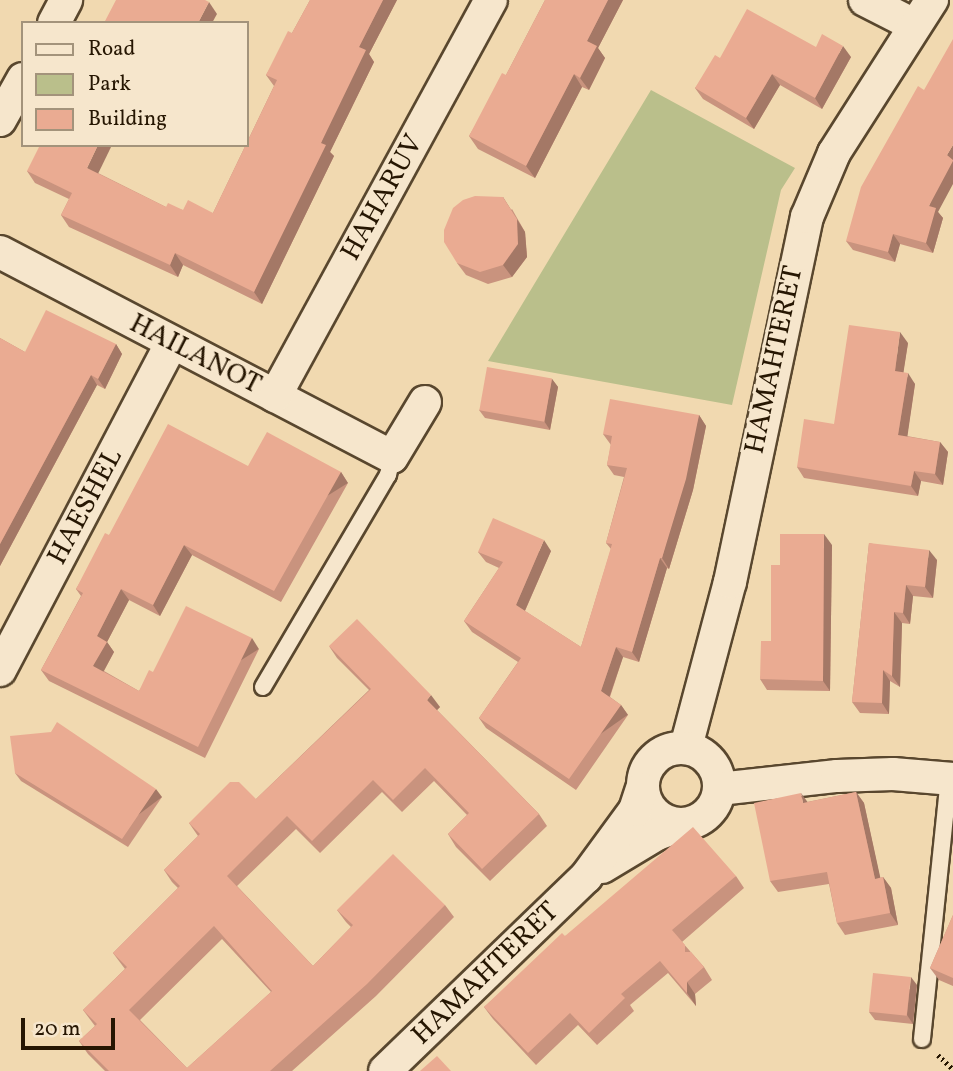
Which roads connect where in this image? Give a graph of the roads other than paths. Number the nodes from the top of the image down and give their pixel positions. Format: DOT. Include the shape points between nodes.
graph roads {
  1 [pos="66,0"];
  2 [pos="491,0"];
  3 [pos="865,0"];
  4 [pos="923,13"];
  5 [pos="55,21"];
  6 [pos="0,252"];
  7 [pos="171,344"];
  8 [pos="275,396"];
  9 [pos="425,402"];
  10 [pos="392,457"];
  11 [pos="0,670"];
  12 [pos="263,687"];
  13 [pos="686,747"];
  14 [pos="951,779"];
  15 [pos="642,789"];
  16 [pos="719,789"];
  17 [pos="684,824"];
  18 [pos="586,877"];
  19 [pos="922,1039"];
  20 [pos="385,1071"];
  1 -- 5 [label="street"];
  2 -- 8 [label="street, HAHARUV"];
  3 -- 4 [label="street"];
  4 -- 13 [label="street, HAMAHTERET" via="834,153 807,217 730,582"];
  6 -- 7 [label="street, HAILANOT"];
  7 -- 8 [label="street, HAILANOT"];
  7 -- 11 [label="street, HAESHEL"];
  8 -- 10 [label="street, HAILANOT"];
  9 -- 10 [label="street"];
  10 -- 12 [label="lane" via="388,475"];
  13 -- 15 [label="street" via="673,748 652,761"];
  13 -- 16 [label="street" via="708,758 716,770"];
  14 -- 16 [label="street" via="837,776"];
  14 -- 19 [label="lane"];
  15 -- 17 [label="street" via="656,815 666,822"];
  15 -- 18 [label="street, HAMAHTERET" via="635,810"];
  16 -- 17 [label="street" via="706,816"];
  17 -- 18 [label="street, HAMAHTERET" via="657,834"];
  18 -- 20 [label="street, HAMAHTERET"];
}
